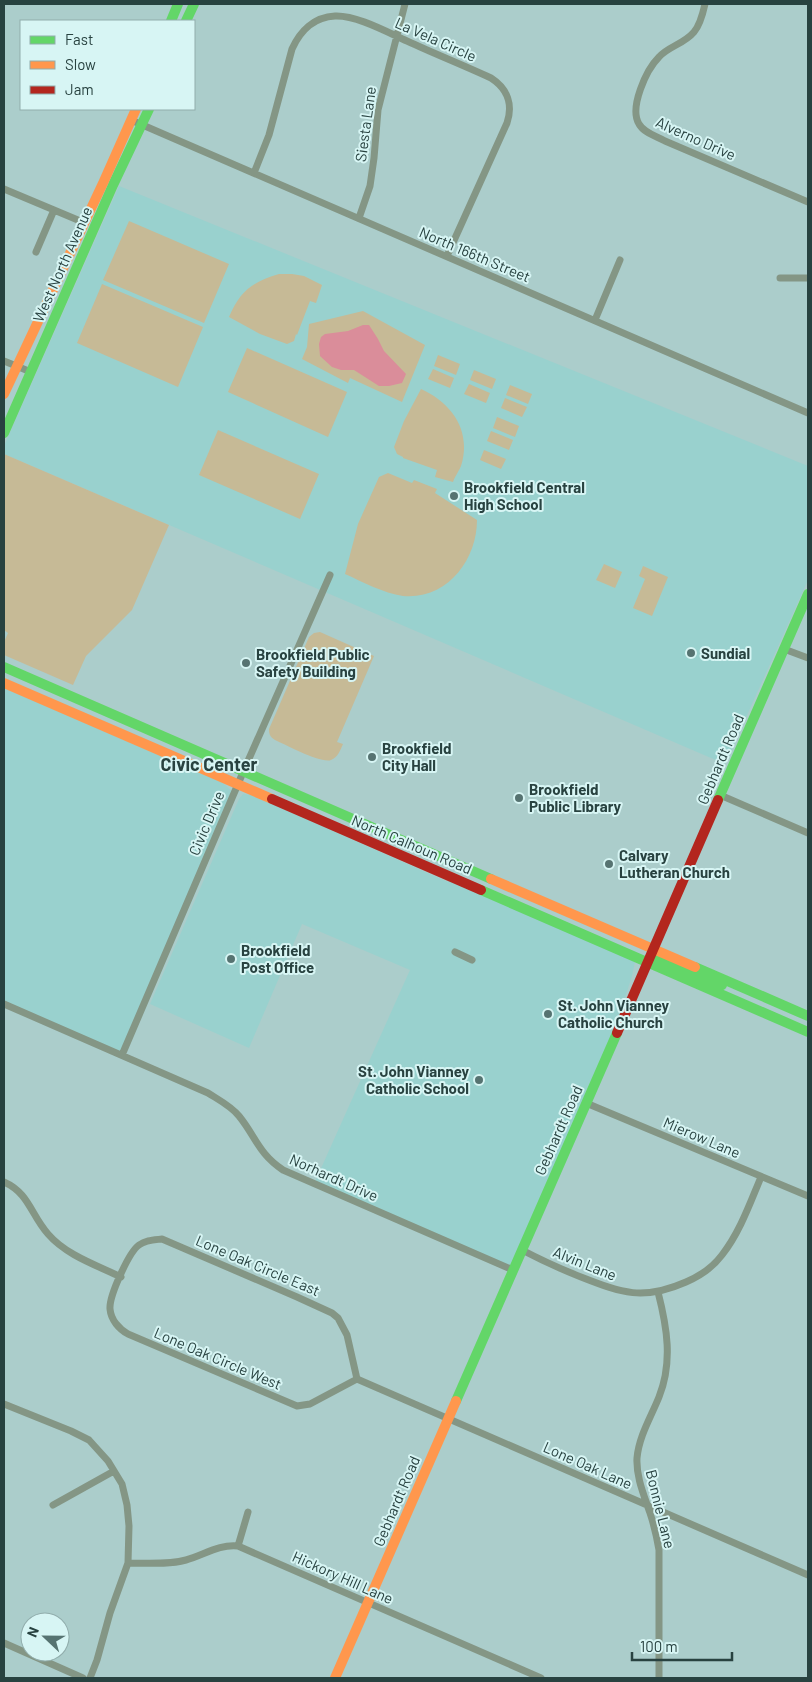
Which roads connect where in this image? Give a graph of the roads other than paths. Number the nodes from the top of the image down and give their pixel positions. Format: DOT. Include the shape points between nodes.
graph roads {
  1 [pos="178,4"];
  2 [pos="194,4"];
  3 [pos="405,4"];
  4 [pos="705,4"];
  5 [pos="171,20"];
  6 [pos="186,20"];
  7 [pos="396,36"];
  8 [pos="136,110"];
  9 [pos="149,110"];
  10 [pos="131,120"];
  11 [pos="142,125"];
  12 [pos="254,173"];
  13 [pos="4,189"];
  14 [pos="808,202"];
  15 [pos="54,210"];
  16 [pos="359,218"];
  17 [pos="85,223"];
  18 [pos="36,252"];
  19 [pos="447,256"];
  20 [pos="620,260"];
  21 [pos="780,278"];
  22 [pos="808,278"];
  23 [pos="595,320"];
  24 [pos="4,361"];
  25 [pos="16,366"];
  26 [pos="31,372"];
  27 [pos="4,394"];
  28 [pos="808,413"];
  29 [pos="4,433"];
  30 [pos="330,575"];
  31 [pos="808,594"];
  32 [pos="784,649"];
  33 [pos="808,658"];
  34 [pos="4,667"];
  35 [pos="4,683"];
  36 [pos="244,770"];
  37 [pos="238,784"];
  38 [pos="720,795"];
  39 [pos="808,833"];
  40 [pos="565,927"];
  41 [pos="654,949"];
  42 [pos="455,952"];
  43 [pos="472,960"];
  44 [pos="648,962"];
  45 [pos="757,994"];
  46 [pos="4,1004"];
  47 [pos="808,1016"];
  48 [pos="808,1032"];
  49 [pos="122,1055"];
  50 [pos="586,1103"];
  51 [pos="761,1177"];
  52 [pos="4,1182"];
  53 [pos="808,1196"];
  54 [pos="522,1250"];
  55 [pos="513,1270"];
  56 [pos="121,1277"];
  57 [pos="658,1292"];
  58 [pos="357,1379"];
  59 [pos="4,1404"];
  60 [pos="448,1418"];
  61 [pos="114,1471"];
  62 [pos="53,1505"];
  63 [pos="647,1506"];
  64 [pos="248,1512"];
  65 [pos="238,1546"];
  66 [pos="128,1563"];
  67 [pos="808,1575"];
  68 [pos="368,1603"];
  69 [pos="4,1643"];
  70 [pos="83,1678"];
  71 [pos="90,1678"];
  72 [pos="335,1678"];
  73 [pos="541,1678"];
  74 [pos="658,1678"];
  1 -- 5 [label="main road"];
  2 -- 6 [label="main road"];
  3 -- 7 [label="street, Siesta Lane"];
  4 -- 14 [label="street, Alverno Drive" via="693,33 653,64 636,105 639,125 643,130"];
  7 -- 12 [label="street, La Vela Circle" via="342,16 323,18 300,34 292,49 269,135"];
  7 -- 16 [label="street, Siesta Lane" via="378,110 370,186"];
  7 -- 19 [label="street, La Vela Circle" via="491,78 503,88 510,102 507,123"];
  8 -- 10 [label="main road, West North Avenue"];
  9 -- 11 [label="main road, West North Avenue"];
  10 -- 11 [label="street, North 166th Street"];
  10 -- 17 [label="main road, West North Avenue"];
  11 -- 12 [label="street, North 166th Street"];
  11 -- 26 [label="main road, West North Avenue"];
  12 -- 16 [label="street, North 166th Street"];
  13 -- 15 [label="street"];
  15 -- 17 [label="street"];
  15 -- 18 [label="street"];
  16 -- 19 [label="street, North 166th Street"];
  17 -- 25 [label="main road, West North Avenue"];
  19 -- 23 [label="street, North 166th Street"];
  20 -- 23 [label="street"];
  21 -- 22 [label="street"];
  23 -- 28 [label="street, North 166th Street"];
  24 -- 25 [label="street"];
  25 -- 26 [label="street"];
  25 -- 27 [label="main road, West North Avenue"];
  26 -- 29 [label="main road, West North Avenue"];
  30 -- 36 [label="street, Civic Drive"];
  31 -- 32 [label="main road, Gebhardt Road"];
  32 -- 33 [label="street"];
  32 -- 38 [label="main road, Gebhardt Road"];
  34 -- 36 [label="main road, North Calhoun Road"];
  35 -- 37 [label="main road, North Calhoun Road"];
  36 -- 37 [label="street, Civic Drive"];
  36 -- 41 [label="main road, North Calhoun Road"];
  37 -- 40 [label="main road, North Calhoun Road"];
  37 -- 49 [label="street, Civic Drive"];
  38 -- 39 [label="street"];
  38 -- 41 [label="main road, Gebhardt Road"];
  40 -- 41 [label="main road" via="589,930 644,953"];
  40 -- 44 [label="main road, North Calhoun Road"];
  41 -- 44 [label="main road, Gebhardt Road"];
  41 -- 45 [label="main road, North Calhoun Road"];
  42 -- 43 [label="street"];
  44 -- 45 [label="main road" via="656,958 706,980"];
  44 -- 48 [label="main road, North Calhoun Road"];
  44 -- 50 [label="main road, Gebhardt Road"];
  45 -- 47 [label="main road, North Calhoun Road"];
  46 -- 49 [label="street, Norhardt Drive"];
  49 -- 55 [label="street, Norhardt Drive" via="226,1104 238,1115 266,1156 283,1170"];
  50 -- 51 [label="street, Mierow Lane"];
  50 -- 54 [label="main road, Gebhardt Road"];
  51 -- 53 [label="street, Mierow Lane"];
  51 -- 57 [label="street, Alvin Lane" via="735,1235 721,1256 693,1279"];
  52 -- 56 [label="street" via="24,1197 39,1223 61,1247"];
  54 -- 55 [label="main road, Gebhardt Road"];
  54 -- 57 [label="street, Alvin Lane" via="608,1288 638,1293"];
  55 -- 60 [label="main road, Gebhardt Road"];
  56 -- 58 [label="street, Lone Oak Circle West" via="110,1310 121,1330 272,1397 303,1406"];
  56 -- 58 [label="street, Lone Oak Circle East" via="133,1251 150,1240 162,1240 207,1258 320,1307 338,1318 347,1335"];
  57 -- 63 [label="street, Bonnie Lane" via="667,1335 668,1361 660,1396 638,1448 637,1468"];
  58 -- 60 [label="street, Lone Oak Lane"];
  59 -- 61 [label="street" via="89,1440"];
  60 -- 63 [label="street, Lone Oak Lane"];
  60 -- 68 [label="main road, Gebhardt Road"];
  61 -- 62 [label="street"];
  61 -- 66 [label="street" via="122,1484 127,1505"];
  63 -- 67 [label="street, Lone Oak Lane"];
  63 -- 74 [label="street, Bonnie Lane" via="659,1550"];
  64 -- 65 [label="street"];
  65 -- 66 [label="street" via="219,1547 176,1562"];
  65 -- 68 [label="street, Hickory Hill Lane"];
  66 -- 71 [label="street"];
  68 -- 72 [label="main road, Gebhardt Road"];
  68 -- 73 [label="street, Hickory Hill Lane"];
  69 -- 70 [label="street"];
}
